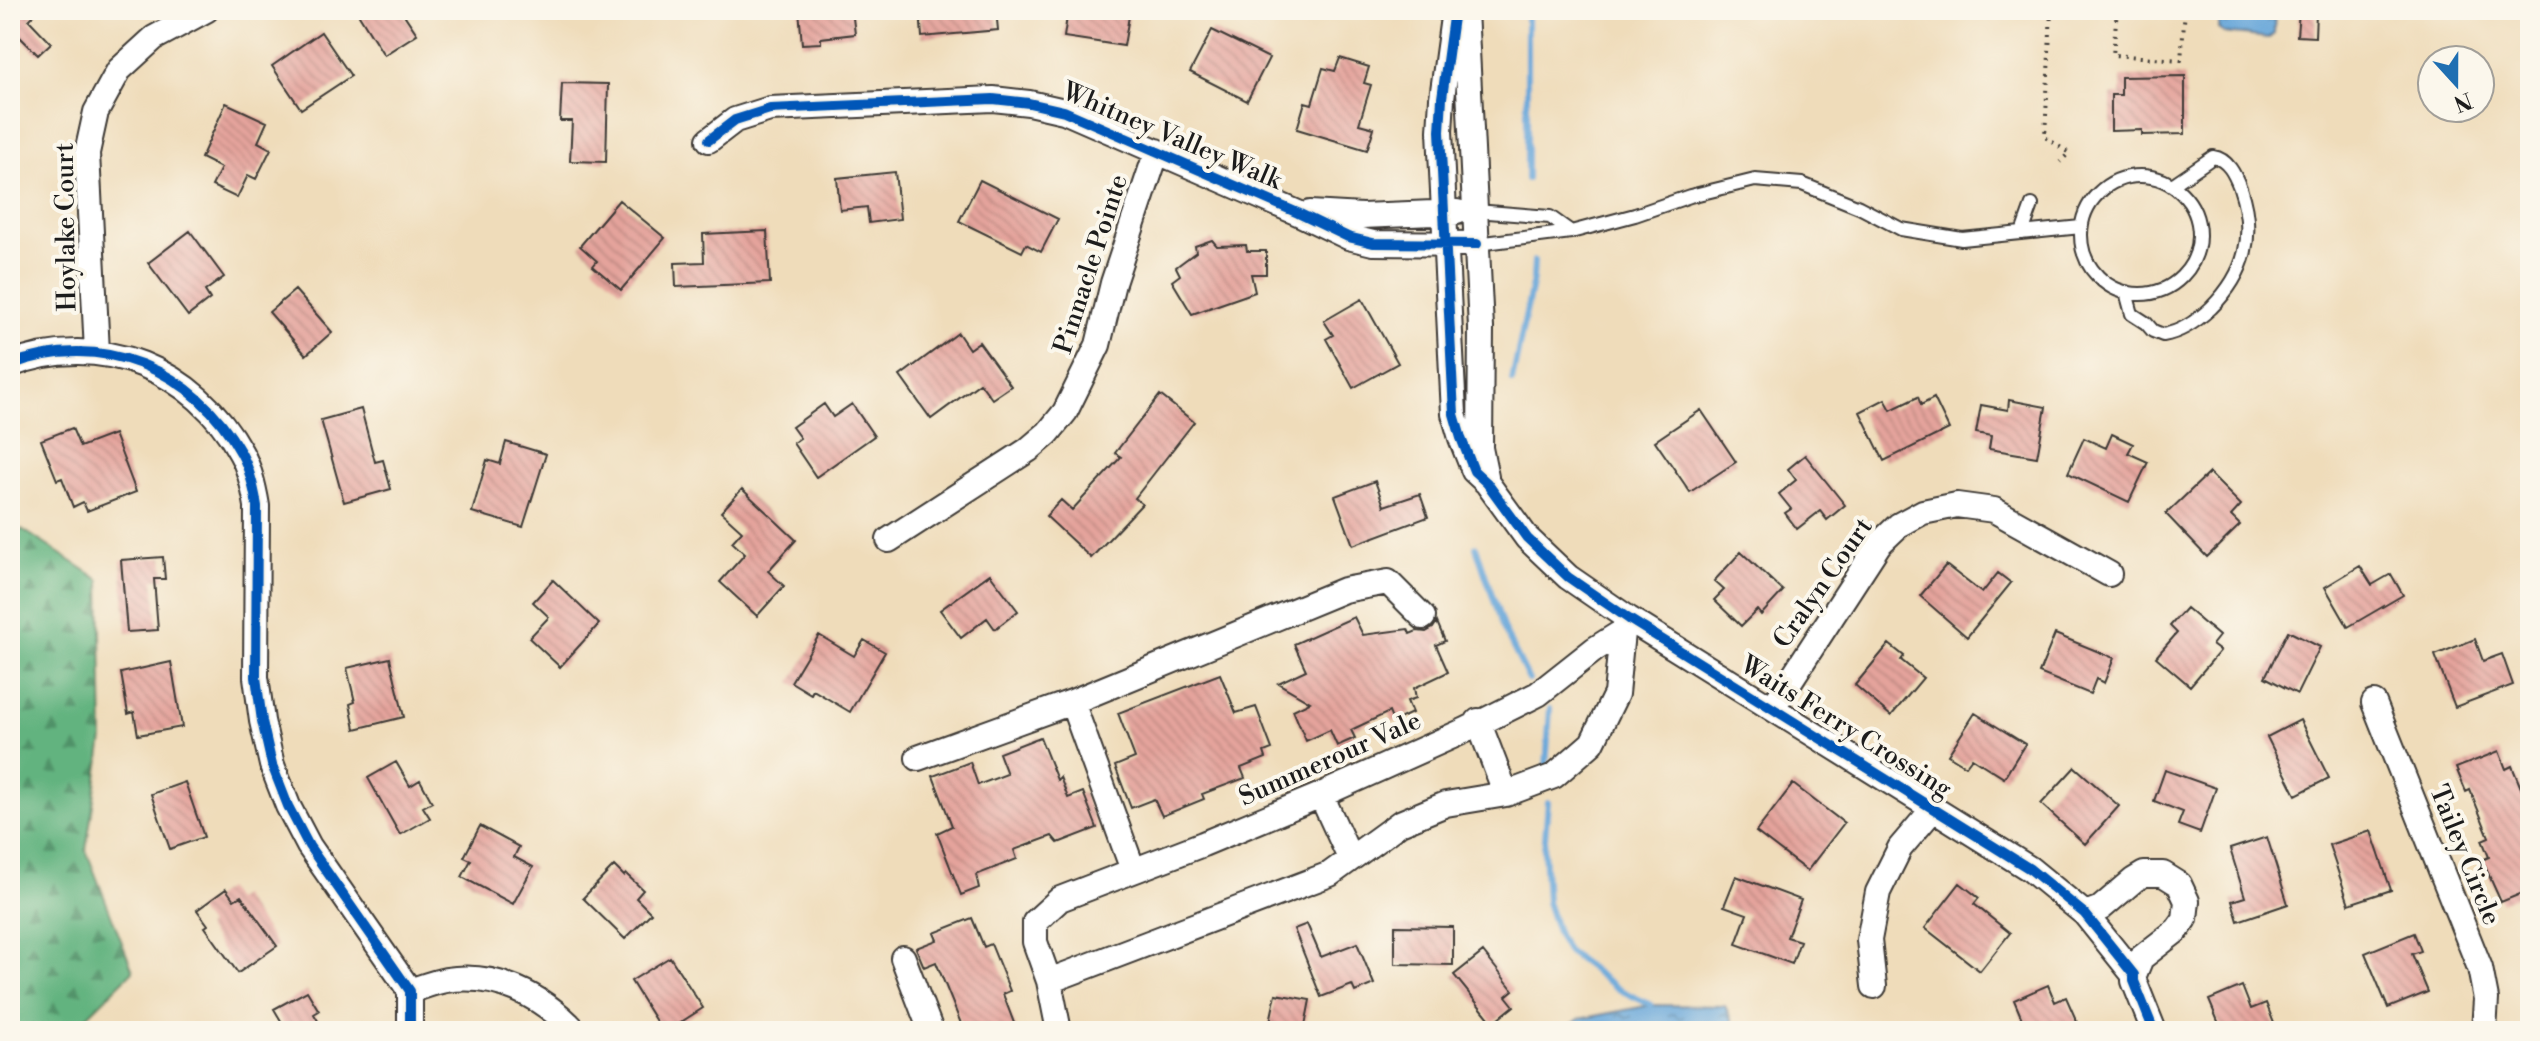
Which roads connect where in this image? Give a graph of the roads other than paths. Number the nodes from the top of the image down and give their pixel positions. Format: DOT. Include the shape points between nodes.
graph roads {
  1 [pos="206,10"];
  2 [pos="1454,10"];
  3 [pos="1465,10"];
  4 [pos="709,140"];
  5 [pos="1157,151"];
  6 [pos="2172,185"];
  7 [pos="2032,205"];
  8 [pos="1476,211"];
  9 [pos="1298,213"];
  10 [pos="1444,213"];
  11 [pos="2081,227"];
  12 [pos="1571,232"];
  13 [pos="2022,233"];
  14 [pos="1445,244"];
  15 [pos="1477,244"];
  16 [pos="2126,292"];
  17 [pos="97,352"];
  18 [pos="10,365"];
  19 [pos="1487,483"];
  20 [pos="889,540"];
  21 [pos="2109,574"];
  22 [pos="1423,617"];
  23 [pos="1626,626"];
  24 [pos="1072,702"];
  25 [pos="2374,703"];
  26 [pos="1773,707"];
  27 [pos="1478,721"];
  28 [pos="918,758"];
  29 [pos="1506,794"];
  30 [pos="1321,795"];
  31 [pos="1934,808"];
  32 [pos="1350,858"];
  33 [pos="1133,870"];
  34 [pos="2085,914"];
  35 [pos="903,958"];
  36 [pos="2134,975"];
  37 [pos="1049,981"];
  38 [pos="1874,986"];
  39 [pos="410,991"];
  40 [pos="410,1031"];
  41 [pos="575,1031"];
  42 [pos="931,1031"];
  43 [pos="1059,1031"];
  44 [pos="2154,1031"];
  45 [pos="2484,1031"];
  1 -- 17 [label="street, Hoylake Court" via="154,38 119,70 96,112 87,153"];
  2 -- 10 [label="street, Waits Ferry Crossing" via="1440,131"];
  3 -- 8 [label="street, Waits Ferry Crossing"];
  4 -- 5 [label="street, Whitney Valley Walk" via="735,120 770,109 993,99 1064,111"];
  5 -- 9 [label="street, Whitney Valley Walk"];
  5 -- 20 [label="street, Pinnacle Pointe" via="1098,345 1065,412 1028,450"];
  6 -- 11 [label="lane" via="2147,177 2121,179 2090,203"];
  6 -- 16 [label="lane" via="2196,216 2195,255 2170,285"];
  6 -- 16 [label="lane" via="2213,157 2229,166 2248,227 2239,272 2204,315 2176,333 2163,335 2137,319"];
  7 -- 13 [label="lane"];
  8 -- 10 [label="street, Whitney Valley Walk"];
  8 -- 12 [label="lane" via="1550,217"];
  8 -- 15 [label="street, Waits Ferry Crossing"];
  9 -- 10 [label="street, Whitney Valley Walk"];
  9 -- 14 [label="street, Whitney Valley Walk" via="1373,243"];
  10 -- 14 [label="street, Waits Ferry Crossing"];
  11 -- 13 [label="lane"];
  11 -- 16 [label="lane" via="2090,265 2108,284"];
  12 -- 13 [label="lane" via="1755,180 1802,184 1901,229 1962,239"];
  12 -- 15 [label="lane"];
  14 -- 15 [label="street, Whitney Valley Walk"];
  14 -- 19 [label="street, Waits Ferry Crossing" via="1454,414 1464,451"];
  15 -- 19 [label="street, Waits Ferry Crossing" via="1480,448"];
  17 -- 18 [label="street" via="59,352"];
  17 -- 39 [label="street" via="144,364 183,385 216,415 243,455 257,506 256,677 272,765 309,846"];
  19 -- 23 [label="street, Waits Ferry Crossing" via="1527,538"];
  21 -- 26 [label="street, Cralyn Court" via="1994,510 1957,505 1923,512 1879,544"];
  22 -- 24 [label="street" via="1388,582 1344,590"];
  23 -- 26 [label="street, Waits Ferry Crossing"];
  23 -- 27 [label="street, Summerour Vale" via="1538,694"];
  23 -- 29 [label="street" via="1616,694 1592,743 1554,776"];
  24 -- 28 [label="street"];
  24 -- 33 [label="street"];
  25 -- 45 [label="street, Tailey Circle" via="2480,968 2486,999"];
  26 -- 31 [label="street, Waits Ferry Crossing"];
  27 -- 29 [label="street"];
  27 -- 30 [label="street, Summerour Vale"];
  29 -- 32 [label="street" via="1446,804 1400,823"];
  30 -- 32 [label="street"];
  30 -- 33 [label="street, Summerour Vale"];
  31 -- 34 [label="street, Waits Ferry Crossing" via="2030,869"];
  31 -- 38 [label="street" via="1900,848 1878,892 1869,940"];
  32 -- 37 [label="street" via="1330,874"];
  33 -- 37 [label="street, Summerour Vale" via="1060,899 1035,922 1035,942"];
  34 -- 36 [label="street, Waits Ferry Crossing"];
  34 -- 36 [label="street" via="2101,908 2144,874 2163,874 2179,884 2187,901 2185,919 2141,958"];
  35 -- 42 [label="street"];
  36 -- 44 [label="street, Waits Ferry Crossing"];
  37 -- 43 [label="street"];
  39 -- 40 [label="street"];
  39 -- 41 [label="street" via="445,980 477,978 509,985 543,1001"];
}
